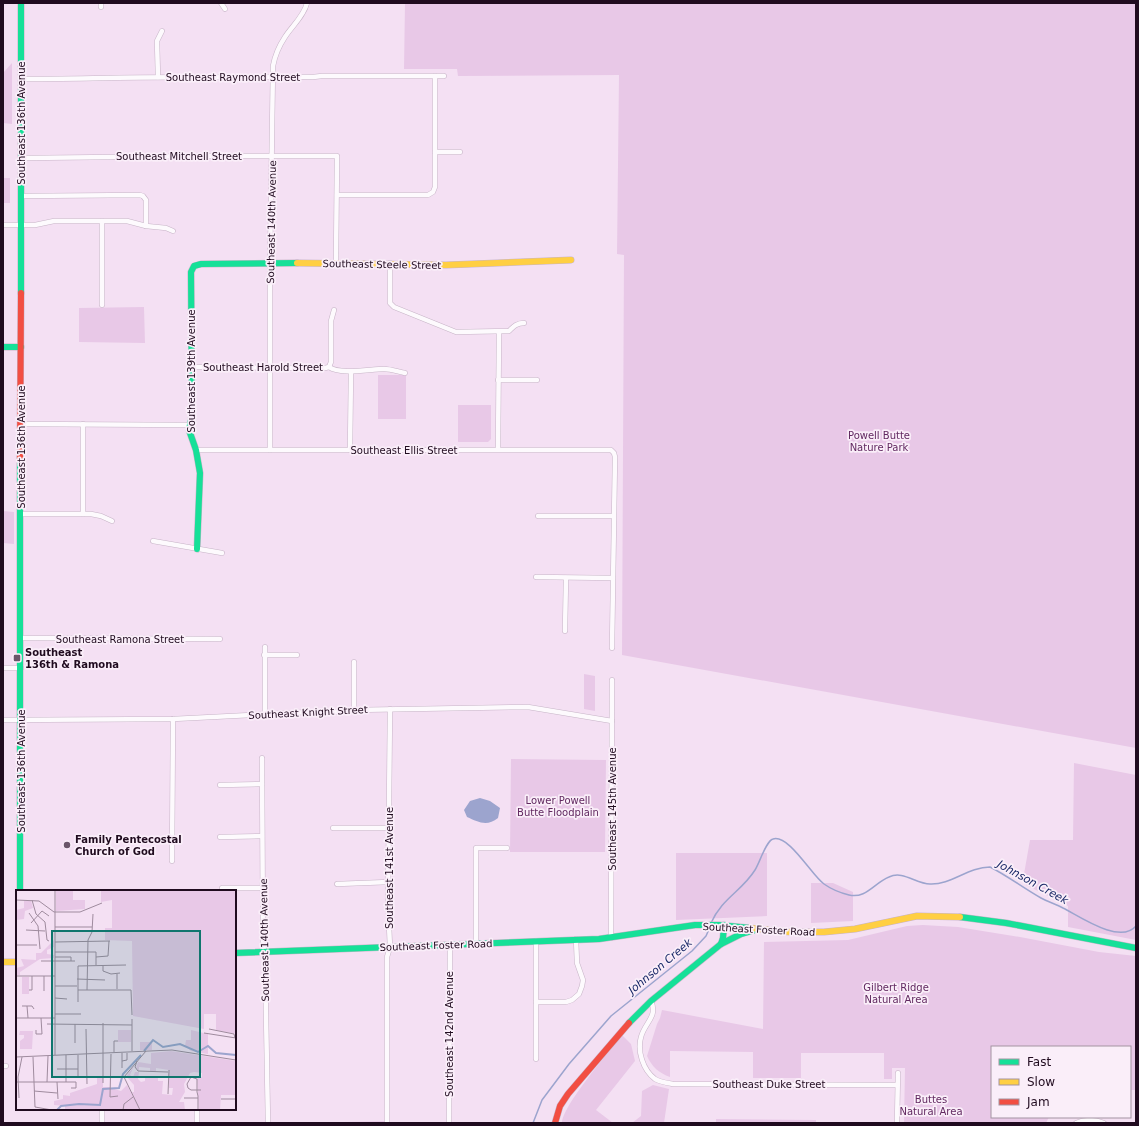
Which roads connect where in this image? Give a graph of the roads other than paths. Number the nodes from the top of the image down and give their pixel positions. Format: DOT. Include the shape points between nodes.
graph roads {
  1 [pos="21,3"];
  2 [pos="221,3"];
  3 [pos="307,3"];
  4 [pos="224,9"];
  5 [pos="162,31"];
  6 [pos="435,76"];
  7 [pos="444,76"];
  8 [pos="158,77"];
  9 [pos="272,77"];
  10 [pos="21,79"];
  11 [pos="435,152"];
  12 [pos="460,152"];
  13 [pos="272,156"];
  14 [pos="21,157"];
  15 [pos="337,195"];
  16 [pos="21,196"];
  17 [pos="102,221"];
  18 [pos="3,225"];
  19 [pos="21,226"];
  20 [pos="146,226"];
  21 [pos="173,231"];
  22 [pos="571,260"];
  23 [pos="336,263"];
  24 [pos="270,264"];
  25 [pos="390,264"];
  26 [pos="194,266"];
  27 [pos="102,306"];
  28 [pos="334,310"];
  29 [pos="524,323"];
  30 [pos="498,332"];
  31 [pos="3,347"];
  32 [pos="21,347"];
  33 [pos="192,367"];
  34 [pos="329,367"];
  35 [pos="270,368"];
  36 [pos="351,372"];
  37 [pos="405,373"];
  38 [pos="498,380"];
  39 [pos="537,380"];
  40 [pos="20,424"];
  41 [pos="83,424"];
  42 [pos="190,425"];
  43 [pos="196,450"];
  44 [pos="270,450"];
  45 [pos="350,450"];
  46 [pos="498,450"];
  47 [pos="20,514"];
  48 [pos="83,514"];
  49 [pos="538,516"];
  50 [pos="613,516"];
  51 [pos="112,521"];
  52 [pos="153,540"];
  53 [pos="197,548"];
  54 [pos="222,553"];
  55 [pos="536,578"];
  56 [pos="566,578"];
  57 [pos="613,578"];
  58 [pos="565,631"];
  59 [pos="20,638"];
  60 [pos="220,639"];
  61 [pos="265,647"];
  62 [pos="612,648"];
  63 [pos="264,655"];
  64 [pos="297,655"];
  65 [pos="354,662"];
  66 [pos="3,668"];
  67 [pos="20,668"];
  68 [pos="612,680"];
  69 [pos="390,709"];
  70 [pos="354,710"];
  71 [pos="265,715"];
  72 [pos="173,719"];
  73 [pos="3,720"];
  74 [pos="21,720"];
  75 [pos="612,721"];
  76 [pos="262,758"];
  77 [pos="220,784"];
  78 [pos="262,784"];
  79 [pos="333,828"];
  80 [pos="389,828"];
  81 [pos="220,836"];
  82 [pos="262,836"];
  83 [pos="507,848"];
  84 [pos="172,861"];
  85 [pos="389,882"];
  86 [pos="337,884"];
  87 [pos="222,888"];
  88 [pos="263,888"];
  89 [pos="20,890"];
  90 [pos="721,925"];
  91 [pos="759,929"];
  92 [pos="612,938"];
  93 [pos="576,939"];
  94 [pos="536,941"];
  95 [pos="476,943"];
  96 [pos="450,944"];
  97 [pos="721,944"];
  98 [pos="390,947"];
  99 [pos="1136,948"];
  100 [pos="264,952"];
  101 [pos="236,953"];
  102 [pos="3,962"];
  103 [pos="16,962"];
  104 [pos="651,1001"];
  105 [pos="536,1002"];
  106 [pos="536,1059"];
  107 [pos="898,1073"];
  108 [pos="897,1085"];
  109 [pos="102,1110"];
  110 [pos="197,1110"];
  111 [pos="102,1123"];
  112 [pos="197,1123"];
  113 [pos="268,1123"];
  114 [pos="387,1123"];
  115 [pos="449,1123"];
  116 [pos="555,1123"];
  117 [pos="897,1123"];
  118 [pos="1076,1123"];
  119 [pos="1104,1123"];
  1 -- 10 [label="street, Southeast 136th Avenue"];
  2 -- 4 [label="street"];
  3 -- 9 [label="street, Southeast 140th Avenue" via="279,47 274,58"];
  5 -- 8 [label="street" via="157,41"];
  6 -- 7 [label="street, Southeast Raymond Street"];
  6 -- 9 [label="street, Southeast Raymond Street"];
  6 -- 11 [label="street"];
  8 -- 9 [label="street, Southeast Raymond Street"];
  8 -- 10 [label="street, Southeast Raymond Street"];
  9 -- 13 [label="street, Southeast 140th Avenue"];
  10 -- 14 [label="street, Southeast 136th Avenue"];
  11 -- 12 [label="street"];
  11 -- 15 [label="street" via="435,187 428,195"];
  13 -- 14 [label="street, Southeast Mitchell Street"];
  13 -- 15 [label="street, Southeast Mitchell Street" via="337,156"];
  13 -- 24 [label="street, Southeast 140th Avenue"];
  14 -- 16 [label="street, Southeast 136th Avenue"];
  15 -- 23 [label="street"];
  16 -- 19 [label="street, Southeast 136th Avenue"];
  16 -- 20 [label="street" via="140,195 146,200"];
  17 -- 19 [label="street" via="54,221 35,226"];
  17 -- 20 [label="street" via="127,221"];
  17 -- 27 [label="street"];
  18 -- 19 [label="street"];
  19 -- 32 [label="street, Southeast 136th Avenue"];
  20 -- 21 [label="street" via="159,226"];
  22 -- 25 [label="street, Southeast Steele Street"];
  23 -- 24 [label="street, Southeast Steele Street"];
  23 -- 25 [label="street, Southeast Steele Street"];
  24 -- 26 [label="street, Southeast Steele Street"];
  24 -- 35 [label="street, Southeast 140th Avenue"];
  25 -- 30 [label="street" via="390,303 394,306 456,332"];
  26 -- 33 [label="street, Southeast 139th Avenue" via="191,272"];
  28 -- 34 [label="street"];
  29 -- 30 [label="street" via="514,325 509,331"];
  30 -- 38 [label="street"];
  31 -- 32 [label="street"];
  32 -- 40 [label="street, Southeast 136th Avenue"];
  33 -- 35 [label="street, Southeast Harold Street"];
  33 -- 42 [label="street, Southeast 139th Avenue"];
  34 -- 35 [label="street, Southeast Harold Street"];
  34 -- 36 [label="street, Southeast Harold Street"];
  35 -- 44 [label="street, Southeast 140th Avenue"];
  36 -- 37 [label="street, Southeast Harold Street" via="385,368"];
  36 -- 45 [label="street"];
  38 -- 39 [label="street"];
  38 -- 46 [label="street"];
  40 -- 41 [label="street"];
  40 -- 47 [label="street, Southeast 136th Avenue"];
  41 -- 42 [label="street"];
  41 -- 48 [label="street"];
  42 -- 43 [label="street, Southeast 139th Avenue"];
  43 -- 44 [label="street, Southeast Ellis Street"];
  43 -- 53 [label="street, Southeast 139th Avenue" via="200,473"];
  44 -- 45 [label="street, Southeast Ellis Street"];
  45 -- 46 [label="street, Southeast Ellis Street"];
  46 -- 50 [label="street, Southeast Ellis Street" via="613,451"];
  47 -- 48 [label="street"];
  47 -- 59 [label="street, Southeast 136th Avenue"];
  48 -- 51 [label="street" via="97,515"];
  49 -- 50 [label="street"];
  50 -- 57 [label="street"];
  52 -- 53 [label="street"];
  53 -- 54 [label="street"];
  55 -- 56 [label="street"];
  56 -- 57 [label="street"];
  56 -- 58 [label="street"];
  57 -- 62 [label="street"];
  59 -- 60 [label="street, Southeast Ramona Street"];
  59 -- 67 [label="street, Southeast 136th Avenue"];
  61 -- 63 [label="street"];
  63 -- 64 [label="street"];
  63 -- 71 [label="street"];
  65 -- 70 [label="street"];
  66 -- 67 [label="street"];
  67 -- 74 [label="street, Southeast 136th Avenue"];
  68 -- 75 [label="street, Southeast 145th Avenue"];
  69 -- 70 [label="street, Southeast Knight Street"];
  69 -- 75 [label="street, Southeast Knight Street" via="528,707"];
  69 -- 80 [label="street, Southeast 141st Avenue"];
  70 -- 71 [label="street, Southeast Knight Street"];
  71 -- 72 [label="street, Southeast Knight Street"];
  72 -- 74 [label="street, Southeast Knight Street"];
  72 -- 84 [label="street"];
  73 -- 74 [label="street, Southeast Knight Street"];
  74 -- 89 [label="street, Southeast 136th Avenue"];
  75 -- 92 [label="street, Southeast 145th Avenue"];
  76 -- 78 [label="street, Southeast 140th Avenue"];
  77 -- 78 [label="street"];
  78 -- 82 [label="street, Southeast 140th Avenue"];
  79 -- 80 [label="street"];
  80 -- 85 [label="street, Southeast 141st Avenue"];
  81 -- 82 [label="street"];
  82 -- 88 [label="street, Southeast 140th Avenue"];
  83 -- 95 [label="street" via="476,848"];
  85 -- 86 [label="street"];
  85 -- 98 [label="street, Southeast 141st Avenue"];
  87 -- 88 [label="street"];
  88 -- 100 [label="street, Southeast 140th Avenue"];
  90 -- 91 [label="street, Southeast Foster Road"];
  90 -- 92 [label="street, Southeast Foster Road" via="668,928"];
  90 -- 97 [label="street"];
  91 -- 97 [label="street"];
  91 -- 99 [label="street, Southeast Foster Road" via="793,932 846,930 901,917 928,915 993,921"];
  92 -- 93 [label="street, Southeast Foster Road"];
  93 -- 94 [label="street, Southeast Foster Road"];
  93 -- 105 [label="street" via="577,963 583,980 579,994 566,1002"];
  94 -- 95 [label="street, Southeast Foster Road"];
  94 -- 105 [label="street"];
  95 -- 96 [label="street, Southeast Foster Road"];
  96 -- 98 [label="street, Southeast Foster Road"];
  96 -- 115 [label="street, Southeast 142nd Avenue"];
  97 -- 104 [label="street"];
  98 -- 100 [label="street, Southeast Foster Road"];
  98 -- 114 [label="street, Southeast 141st Avenue" via="387,957"];
  100 -- 101 [label="street, Southeast Foster Road"];
  100 -- 113 [label="street, Southeast 140th Avenue"];
  102 -- 103 [label="street"];
  104 -- 108 [label="street, Southeast Duke Street" via="654,1007 653,1015 643,1030 640,1043 646,1069 655,1079 673,1084"];
  104 -- 116 [label="street" via="622,1029 568,1094 560,1106"];
  105 -- 106 [label="street"];
  107 -- 108 [label="street"];
  108 -- 117 [label="street"];
  109 -- 111 [label="street"];
  110 -- 112 [label="street"];
  118 -- 119 [label="street" via="1095,1120"];
}
